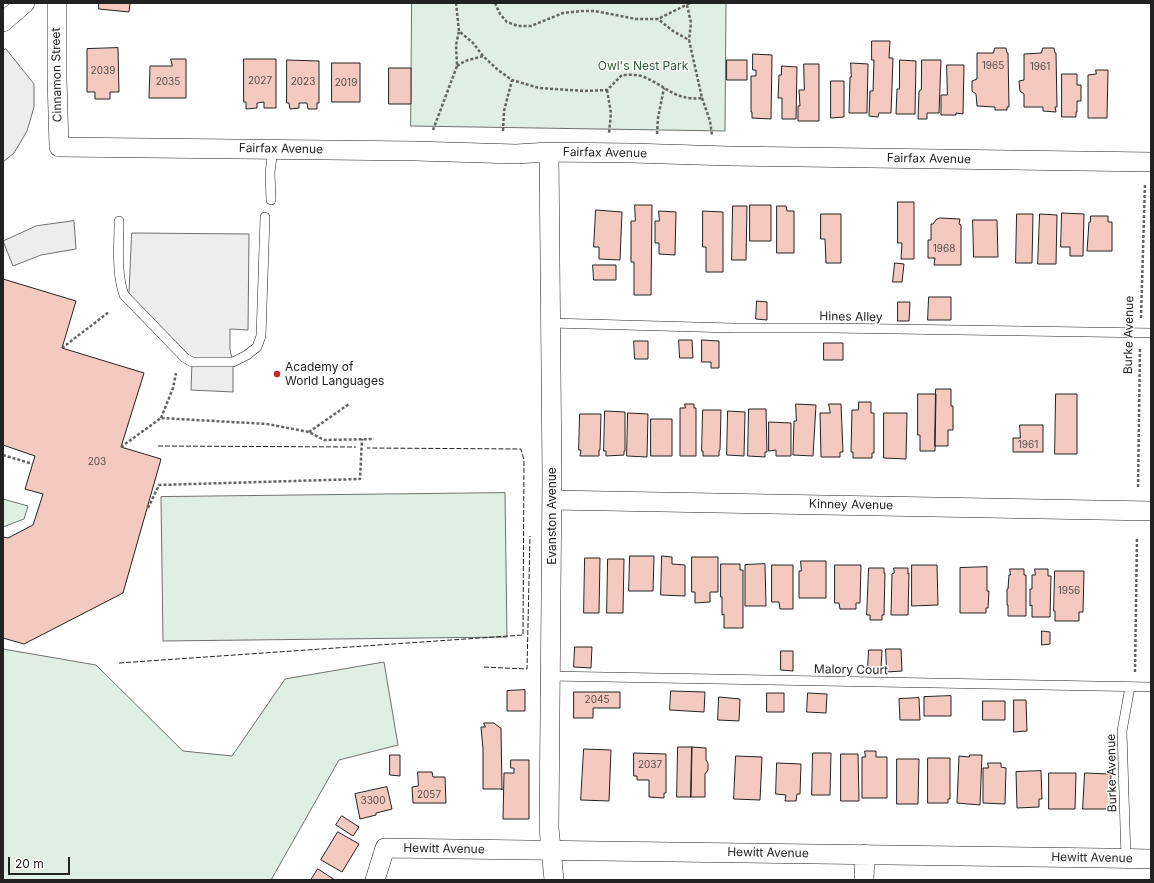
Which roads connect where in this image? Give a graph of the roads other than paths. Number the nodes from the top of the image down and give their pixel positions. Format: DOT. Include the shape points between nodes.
graph roads {
  1 [pos="25,3"];
  2 [pos="56,3"];
  3 [pos="3,22"];
  4 [pos="59,147"];
  5 [pos="273,149"];
  6 [pos="549,152"];
  7 [pos="1151,162"];
  8 [pos="271,200"];
  9 [pos="265,217"];
  10 [pos="118,221"];
  11 [pos="551,323"];
  12 [pos="1151,333"];
  13 [pos="552,500"];
  14 [pos="1151,511"];
  15 [pos="550,676"];
  16 [pos="1130,687"];
  17 [pos="1151,688"];
  18 [pos="552,851"];
  19 [pos="865,854"];
  20 [pos="1126,859"];
  21 [pos="1151,860"];
  22 [pos="375,880"];
  23 [pos="554,880"];
  24 [pos="864,880"];
  1 -- 3 [label="street"];
  2 -- 4 [label="street, Cinnamon Street"];
  4 -- 5 [label="street, Fairfax Avenue"];
  5 -- 6 [label="street, Fairfax Avenue" via="516,154"];
  5 -- 8 [label="lane" via="270,173"];
  6 -- 7 [label="street, Fairfax Avenue"];
  6 -- 11 [label="street, Evanston Avenue"];
  9 -- 10 [label="lane" via="261,336 257,347 233,362 192,362 185,358 124,295 119,276"];
  11 -- 12 [label="lane, Hines Alley"];
  11 -- 13 [label="street, Evanston Avenue"];
  13 -- 14 [label="street, Kinney Avenue"];
  13 -- 15 [label="street, Evanston Avenue"];
  15 -- 16 [label="lane, Malory Court"];
  15 -- 18 [label="street, Evanston Avenue" via="549,828"];
  16 -- 17 [label="lane, Malory Court"];
  16 -- 20 [label="lane, Burke Avenue" via="1122,731"];
  18 -- 19 [label="street, Hewitt Avenue"];
  18 -- 22 [label="street, Hewitt Avenue" via="385,848"];
  18 -- 23 [label="street, Evanston Avenue"];
  19 -- 20 [label="street, Hewitt Avenue"];
  19 -- 24 [label="street"];
  20 -- 21 [label="street, Hewitt Avenue"];
}
